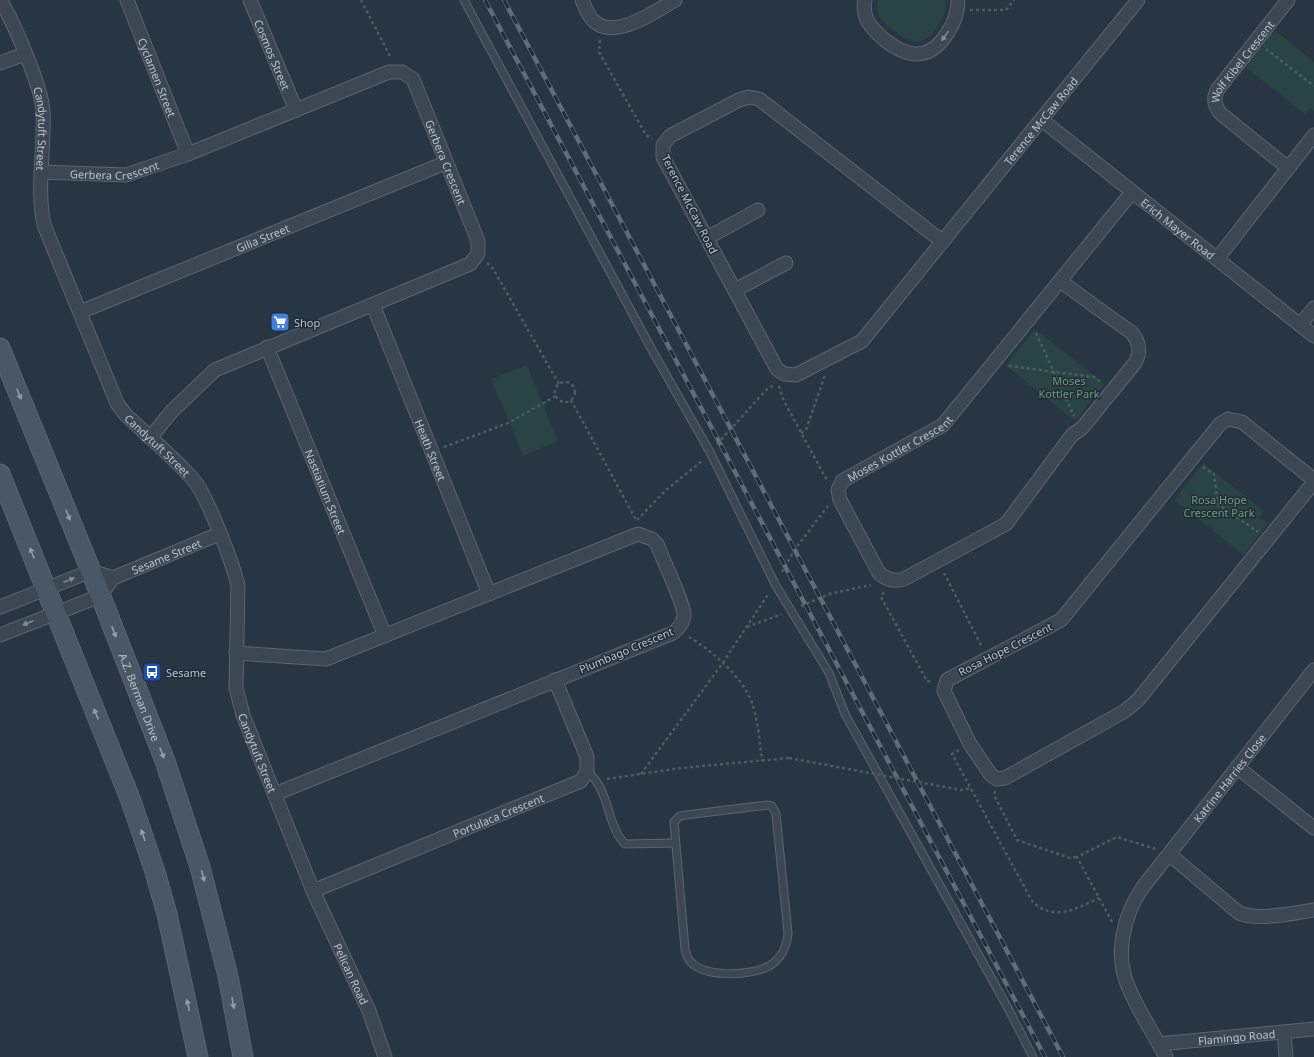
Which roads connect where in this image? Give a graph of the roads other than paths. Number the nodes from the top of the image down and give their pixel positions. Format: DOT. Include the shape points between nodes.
graph roads {
  1 [pos="0,0"];
  2 [pos="127,0"];
  3 [pos="250,0"];
  4 [pos="464,0"];
  5 [pos="582,0"];
  6 [pos="675,0"];
  7 [pos="865,0"];
  8 [pos="1138,0"];
  9 [pos="1288,0"];
  10 [pos="958,5"];
  11 [pos="25,54"];
  12 [pos="0,63"];
  13 [pos="296,110"];
  14 [pos="1042,120"];
  15 [pos="1314,135"];
  16 [pos="188,154"];
  17 [pos="445,163"];
  18 [pos="1288,168"];
  19 [pos="41,172"];
  20 [pos="1132,192"];
  21 [pos="758,210"];
  22 [pos="707,238"];
  23 [pos="943,242"];
  24 [pos="1217,259"];
  25 [pos="786,262"];
  26 [pos="1060,281"];
  27 [pos="735,290"];
  28 [pos="373,305"];
  29 [pos="1314,308"];
  30 [pos="80,312"];
  31 [pos="1300,325"];
  32 [pos="1314,336"];
  33 [pos="266,347"];
  34 [pos="0,348"];
  35 [pos="150,438"];
  36 [pos="0,474"];
  37 [pos="1314,481"];
  38 [pos="219,534"];
  39 [pos="91,571"];
  40 [pos="113,578"];
  41 [pos="47,589"];
  42 [pos="489,594"];
  43 [pos="100,596"];
  44 [pos="0,607"];
  45 [pos="56,613"];
  46 [pos="0,635"];
  47 [pos="386,636"];
  48 [pos="236,653"];
  49 [pos="1314,670"];
  50 [pos="555,680"];
  51 [pos="1237,767"];
  52 [pos="587,772"];
  53 [pos="275,794"];
  54 [pos="1314,828"];
  55 [pos="675,843"];
  56 [pos="1165,852"];
  57 [pos="314,891"];
  58 [pos="1314,910"];
  59 [pos="1314,1029"];
  60 [pos="1284,1032"];
  61 [pos="194,1035"];
  62 [pos="1159,1044"];
  63 [pos="194,1057"];
  64 [pos="198,1057"];
  65 [pos="243,1057"];
  66 [pos="385,1057"];
  67 [pos="1033,1057"];
  68 [pos="1166,1057"];
  69 [pos="1286,1057"];
  1 -- 11 [label="street, Candytuft Street"];
  2 -- 16 [label="street, Cyclamen Street"];
  3 -- 13 [label="street, Cosmos Street"];
  4 -- 67 [label="lane" via="652,350 710,452 775,584 829,672 845,714 1006,1003"];
  5 -- 6 [label="street" via="593,21 602,27 612,28 627,26"];
  10 -- 7 [label="street, one-way" via="951,28 939,44 927,52 913,54 899,50 874,32 866,18"];
  8 -- 14 [label="street, Terence McCaw Road"];
  9 -- 18 [label="street, Wolf Kibel Crescent" via="1218,89 1214,98 1216,109 1220,113"];
  11 -- 12 [label="street"];
  11 -- 19 [label="street, Candytuft Street" via="42,101"];
  13 -- 16 [label="street, Gerbera Crescent"];
  13 -- 17 [label="street, Gerbera Crescent" via="389,72 402,72 413,80"];
  14 -- 20 [label="street, Erich Mayer Road"];
  14 -- 23 [label="street, Terence McCaw Road"];
  15 -- 18 [label="street"];
  16 -- 19 [label="street, Gerbera Crescent" via="126,175"];
  17 -- 28 [label="street, Gerbera Crescent" via="478,241 478,254 470,264"];
  17 -- 30 [label="street, Gilia Street"];
  18 -- 24 [label="street"];
  19 -- 30 [label="street, Candytuft Street" via="44,225"];
  20 -- 24 [label="street, Erich Mayer Road"];
  20 -- 26 [label="street, Moses Kottler Crescent"];
  21 -- 22 [label="street"];
  22 -- 23 [label="street, Terence McCaw Road" via="664,157 663,145 670,136 749,97 759,99"];
  22 -- 27 [label="street, Terence McCaw Road"];
  23 -- 27 [label="street, Terence McCaw Road" via="862,341 796,376 780,372"];
  24 -- 31 [label="street, Erich Mayer Road"];
  25 -- 27 [label="street"];
  26 -- 26 [label="street, Moses Kottler Crescent" via="1132,333 1137,339 1138,357 1082,428 1072,435 1006,524 904,578 890,580 879,573 840,500 839,485 845,477 943,425"];
  28 -- 33 [label="street, Gerbera Crescent"];
  28 -- 42 [label="street, Heath Street"];
  29 -- 31 [label="street"];
  30 -- 35 [label="street, Candytuft Street" via="117,403"];
  31 -- 32 [label="street, Erich Mayer Road"];
  33 -- 35 [label="street, Gerbera Crescent" via="215,370 172,411"];
  33 -- 47 [label="street, Nastiatium Street"];
  34 -- 39 [label="main road, A.Z. Berman Drive, one-way"];
  35 -- 38 [label="street, Candytuft Street" via="193,478 205,499"];
  41 -- 36 [label="main road, one-way"];
  37 -- 37 [label="street, Rosa Hope Crescent" via="1138,700 1125,712 1005,778 997,779 991,775 970,744 944,691 944,686 951,678 1061,620 1220,424 1233,419 1242,422"];
  38 -- 40 [label="street, Sesame Street"];
  38 -- 48 [label="street, Candytuft Street" via="238,585"];
  39 -- 40 [label="street"];
  41 -- 39 [label="street, one-way"];
  39 -- 43 [label="main road, A.Z. Berman Drive"];
  40 -- 43 [label="street"];
  41 -- 44 [label="street"];
  41 -- 45 [label="main road"];
  42 -- 47 [label="street, Plumbago Crescent"];
  42 -- 50 [label="street, Plumbago Crescent" via="638,534 652,539 657,544 683,608 683,620 677,630"];
  43 -- 45 [label="street"];
  43 -- 65 [label="main road, A.Z. Berman Drive, one-way" via="165,761 200,867 228,976"];
  45 -- 46 [label="street, one-way"];
  61 -- 45 [label="main road, one-way" via="155,872 131,801"];
  47 -- 48 [label="street, Plumbago Crescent" via="326,658"];
  48 -- 53 [label="street, Candytuft Street" via="238,701"];
  49 -- 51 [label="street, Katrine Harries Close"];
  50 -- 52 [label="street" via="587,758"];
  50 -- 53 [label="street, Plumbago Crescent"];
  51 -- 54 [label="street"];
  51 -- 56 [label="street, Katrine Harries Close"];
  52 -- 55 [label="lane" via="597,781 625,844"];
  52 -- 57 [label="street, Portulaca Crescent" via="581,781"];
  53 -- 57 [label="street, Candytuft Street"];
  55 -- 55 [label="lane" via="685,949 689,960 704,970 724,973 754,971 777,960 788,942 788,933 774,809 767,805 680,816 674,822"];
  56 -- 58 [label="street" via="1239,913 1261,916"];
  56 -- 62 [label="street, Katrine Harries Close" via="1129,912 1122,967 1128,986"];
  57 -- 66 [label="street, Pelican Road" via="369,1011"];
  59 -- 60 [label="street, Flamingo Road"];
  60 -- 62 [label="street, Flamingo Road"];
  60 -- 69 [label="street"];
  61 -- 63 [label="street"];
  61 -- 64 [label="main road"];
  62 -- 68 [label="street, Katrine Harries Close"];
}
